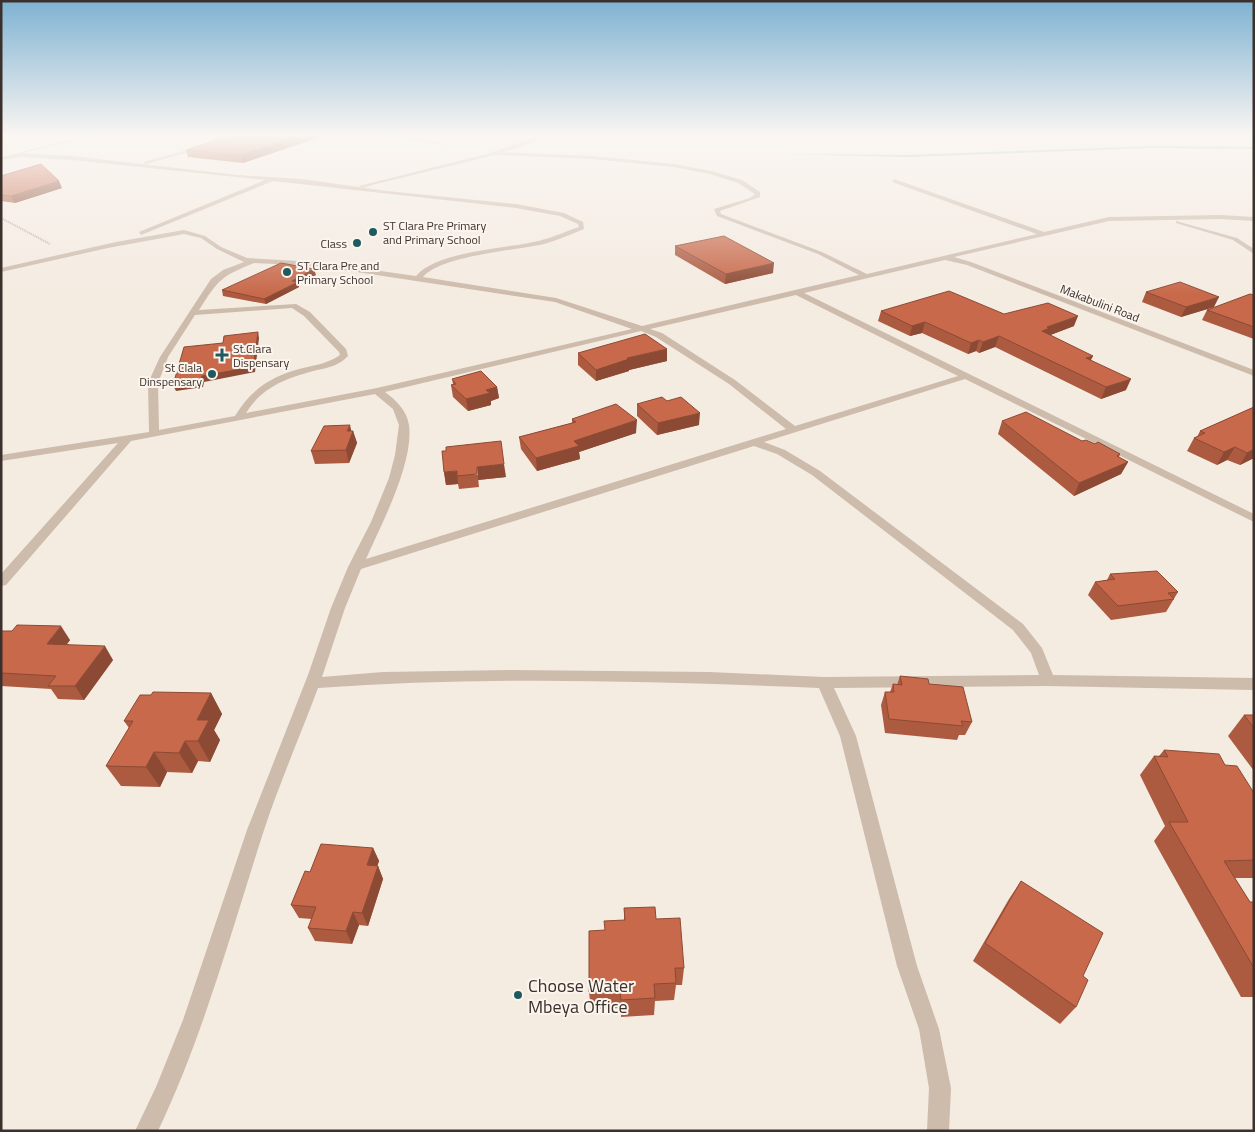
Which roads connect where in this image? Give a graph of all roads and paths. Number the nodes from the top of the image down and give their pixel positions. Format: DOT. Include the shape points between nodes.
graph roads {
  1 [pos="248,189"];
  2 [pos="360,189"];
  3 [pos="752,189"];
  4 [pos="916,189"];
  5 [pos="1,218"];
  6 [pos="1164,219"];
  7 [pos="1254,219"];
  8 [pos="1043,234"];
  9 [pos="109,246"];
  10 [pos="1254,252"];
  11 [pos="73,254"];
  12 [pos="938,258"];
  13 [pos="252,261"];
  14 [pos="1,270"];
  15 [pos="864,275"];
  16 [pos="418,278"];
  17 [pos="796,292"];
  18 [pos="194,313"];
  19 [pos="637,329"];
  20 [pos="1254,373"];
  21 [pos="964,377"];
  22 [pos="377,391"];
  23 [pos="238,418"];
  24 [pos="792,429"];
  25 [pos="154,434"];
  26 [pos="128,438"];
  27 [pos="753,442"];
  28 [pos="1,458"];
  29 [pos="1254,518"];
  30 [pos="354,567"];
  31 [pos="1,582"];
  32 [pos="1047,680"];
  33 [pos="824,682"];
  34 [pos="313,683"];
  35 [pos="1254,684"];
  36 [pos="146,1131"];
  37 [pos="938,1131"];
  1 -- 9 [label="street"];
  2 -- 16 [label="street" via="516,206 562,214 581,223 582,228 578,231 543,242 446,262 424,271"];
  3 -- 15 [label="street" via="758,193 757,196 716,210 719,215 820,253"];
  4 -- 8 [label="street"];
  5 -- 11 [label="path"];
  6 -- 7 [label="street"];
  6 -- 8 [label="street" via="1109,219"];
  6 -- 10 [label="street" via="1235,239"];
  8 -- 12 [label="street"];
  9 -- 11 [label="street"];
  9 -- 13 [label="street" via="184,232 203,237 224,251"];
  11 -- 14 [label="street"];
  12 -- 15 [label="street"];
  12 -- 20 [label="street, Makabulini Road" via="969,263"];
  13 -- 16 [label="street" via="300,263"];
  13 -- 18 [label="street" via="214,281"];
  15 -- 17 [label="street"];
  16 -- 19 [label="street" via="556,300"];
  17 -- 19 [label="street"];
  17 -- 21 [label="street"];
  18 -- 23 [label="street" via="293,306 307,314 343,351 344,356 332,364 278,378 264,386 248,401"];
  18 -- 25 [label="street" via="157,371 153,383"];
  19 -- 22 [label="street"];
  19 -- 24 [label="street" via="659,335 696,358"];
  21 -- 24 [label="street"];
  21 -- 29 [label="street"];
  22 -- 23 [label="street"];
  22 -- 30 [label="street" via="396,406 404,435 387,494"];
  23 -- 25 [label="street"];
  24 -- 27 [label="street"];
  25 -- 26 [label="street"];
  26 -- 28 [label="street"];
  26 -- 31 [label="street"];
  27 -- 30 [label="street"];
  27 -- 32 [label="street" via="781,452 816,473 1018,627 1037,648 1044,661"];
  30 -- 34 [label="street"];
  32 -- 33 [label="street"];
  32 -- 35 [label="street"];
  33 -- 34 [label="street" via="511,676 383,678"];
  33 -- 37 [label="street" via="848,736 907,966 929,1029 940,1088"];
  34 -- 36 [label="street" via="257,830 188,1030 161,1102"];
}
